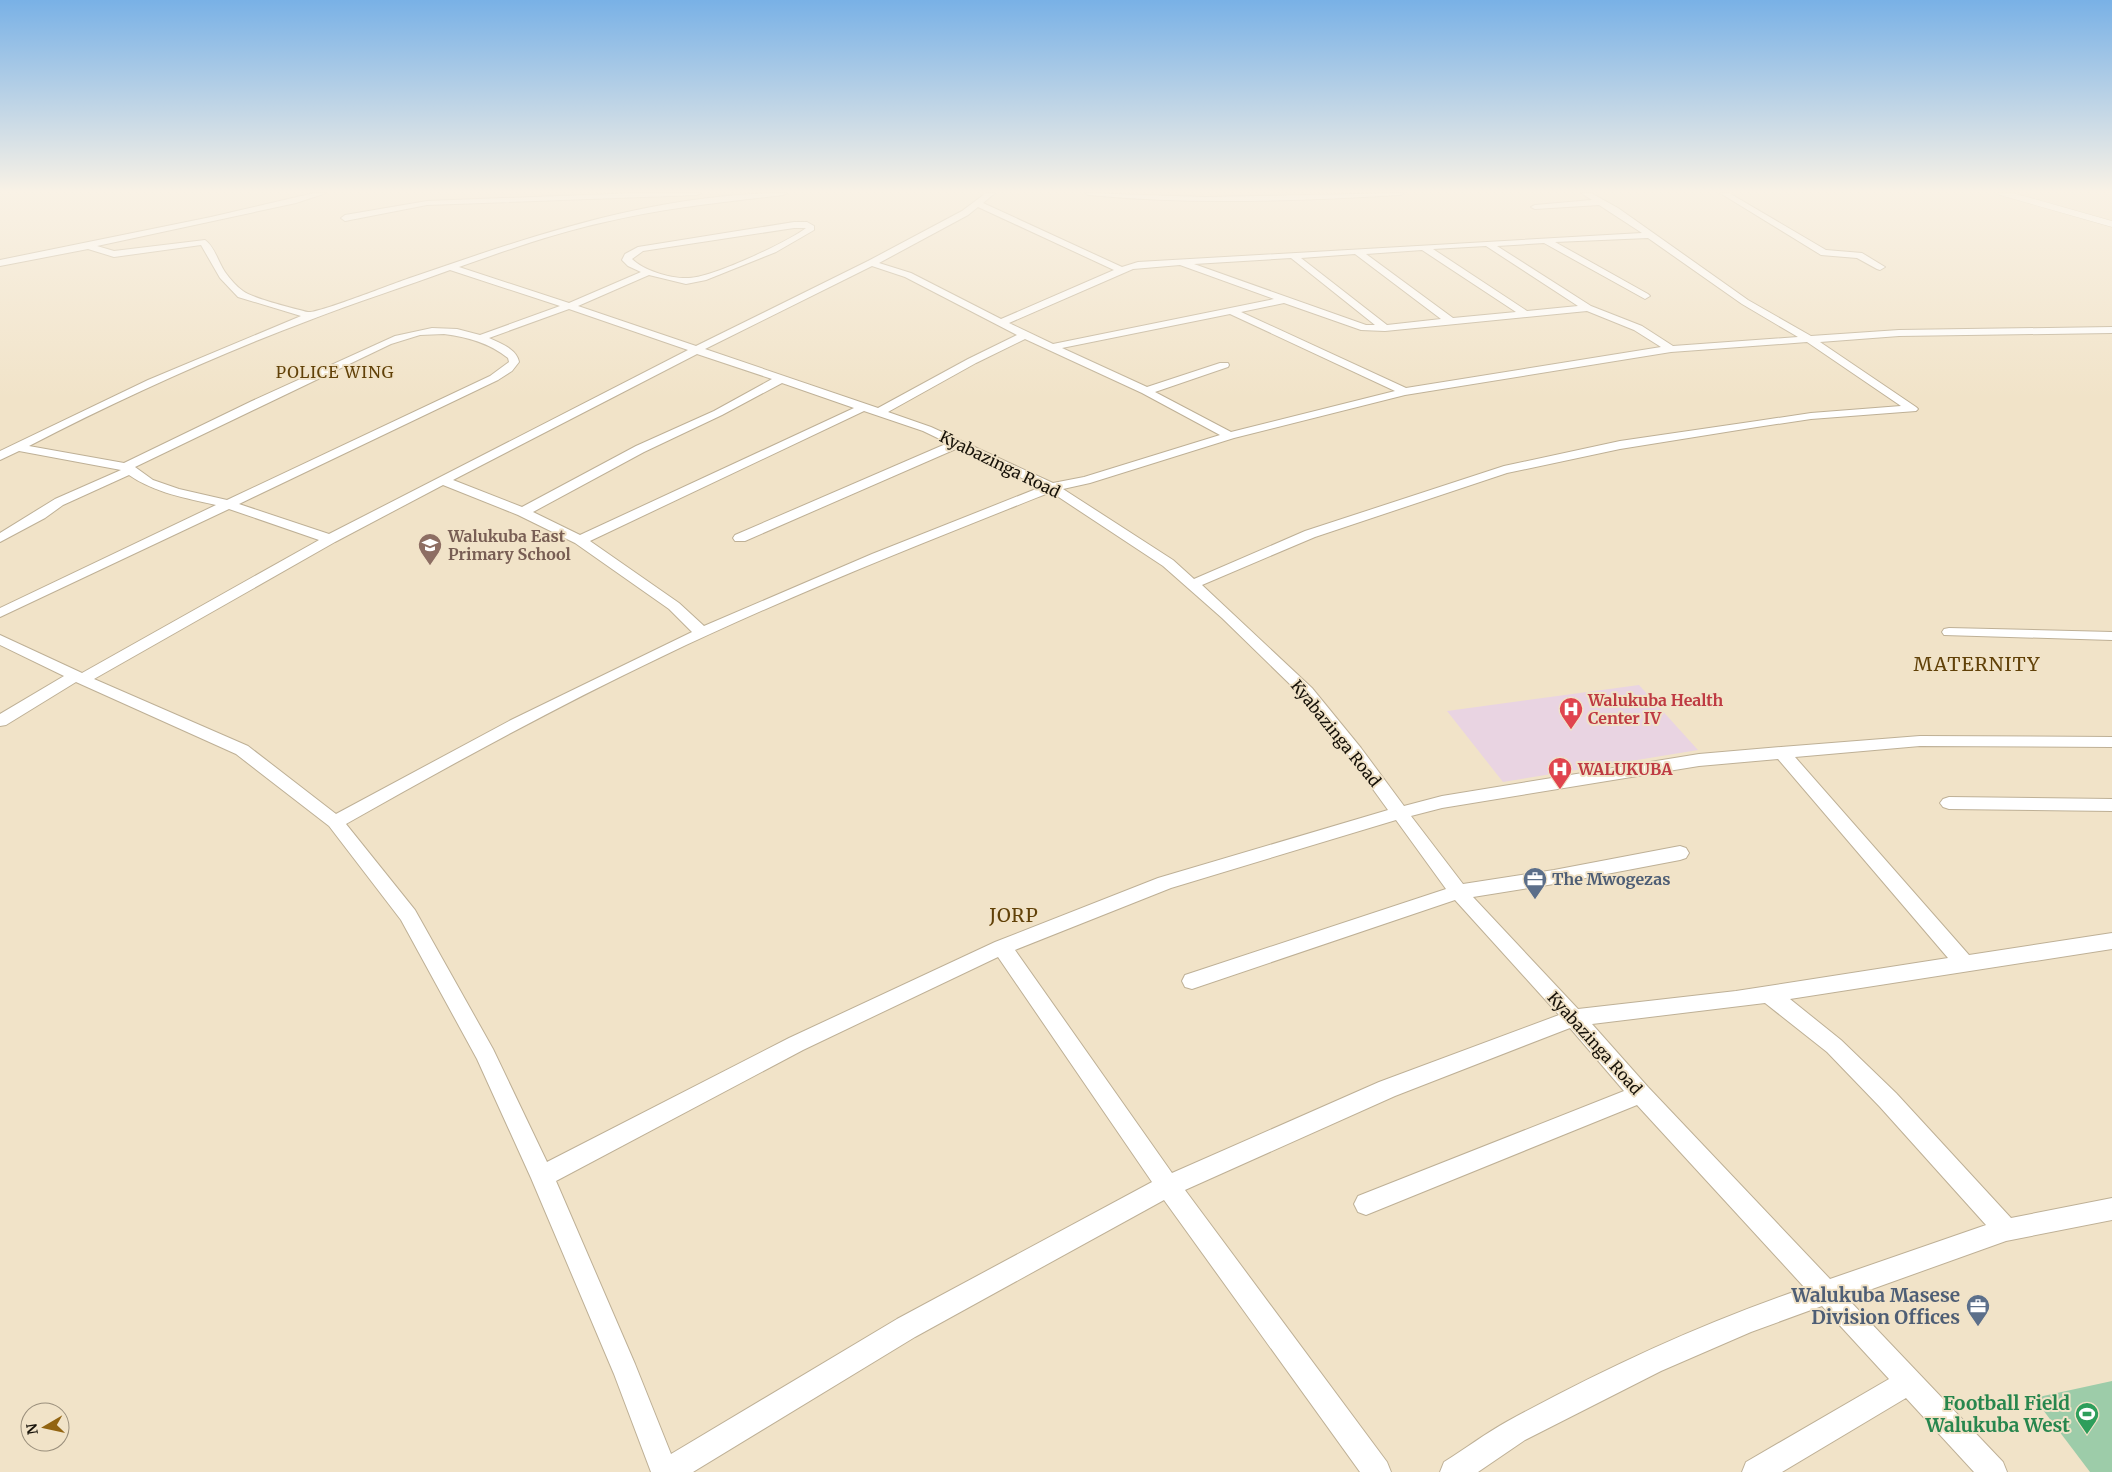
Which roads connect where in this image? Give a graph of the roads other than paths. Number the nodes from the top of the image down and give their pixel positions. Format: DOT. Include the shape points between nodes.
graph roads {
  1 [pos="214,262"];
  2 [pos="466,262"];
  3 [pos="629,262"];
  4 [pos="742,262"];
  5 [pos="1103,262"];
  6 [pos="1170,262"];
  7 [pos="1179,262"];
  8 [pos="1301,262"];
  9 [pos="1371,262"];
  10 [pos="1445,262"];
  11 [pos="1517,262"];
  12 [pos="1583,262"];
  13 [pos="1687,262"];
  14 [pos="1871,262"];
  15 [pos="871,263"];
  16 [pos="450,267"];
  17 [pos="1880,267"];
  18 [pos="1121,270"];
  19 [pos="649,272"];
  20 [pos="1645,296"];
  21 [pos="1284,300"];
  22 [pos="569,306"];
  23 [pos="1588,308"];
  24 [pos="1231,311"];
  25 [pos="1525,314"];
  26 [pos="310,316"];
  27 [pos="1002,322"];
  28 [pos="1451,322"];
  29 [pos="1385,328"];
  30 [pos="2112,330"];
  31 [pos="1025,335"];
  32 [pos="480,338"];
  33 [pos="1809,339"];
  34 [pos="1054,347"];
  35 [pos="1671,349"];
  36 [pos="696,350"];
  37 [pos="1224,365"];
  38 [pos="781,379"];
  39 [pos="1146,391"];
  40 [pos="1405,392"];
  41 [pos="872,410"];
  42 [pos="1230,436"];
  43 [pos="959,443"];
  44 [pos="17,447"];
  45 [pos="0,456"];
  46 [pos="128,469"];
  47 [pos="443,481"];
  48 [pos="1052,486"];
  49 [pos="227,504"];
  50 [pos="523,512"];
  51 [pos="0,538"];
  52 [pos="740,538"];
  53 [pos="330,540"];
  54 [pos="580,540"];
  55 [pos="1193,584"];
  56 [pos="0,613"];
  57 [pos="1949,632"];
  58 [pos="702,633"];
  59 [pos="2112,636"];
  60 [pos="0,639"];
  61 [pos="79,677"];
  62 [pos="0,721"];
  63 [pos="2112,742"];
  64 [pos="1781,752"];
  65 [pos="1949,803"];
  66 [pos="2112,805"];
  67 [pos="1400,813"];
  68 [pos="335,822"];
  69 [pos="1680,853"];
  70 [pos="1458,892"];
  71 [pos="2112,941"];
  72 [pos="1002,947"];
  73 [pos="1965,964"];
  74 [pos="1192,981"];
  75 [pos="1769,994"];
  76 [pos="1574,1018"];
  77 [pos="1640,1094"];
  78 [pos="542,1176"];
  79 [pos="1168,1186"];
  80 [pos="1366,1204"];
  81 [pos="2112,1209"];
  82 [pos="2006,1230"];
  83 [pos="1825,1294"];
  84 [pos="1908,1382"];
  85 [pos="666,1472"];
  86 [pos="1378,1472"];
  87 [pos="1454,1472"];
  88 [pos="1756,1472"];
  89 [pos="1994,1472"];
  1 -- 26 [label="street" via="241,295"];
  2 -- 16 [label="street"];
  3 -- 19 [label="street"];
  4 -- 19 [label="street" via="696,280 684,281"];
  5 -- 18 [label="street"];
  6 -- 18 [label="street"];
  7 -- 21 [label="street"];
  8 -- 29 [label="street"];
  9 -- 28 [label="street"];
  10 -- 25 [label="street"];
  11 -- 23 [label="street"];
  12 -- 20 [label="street"];
  13 -- 33 [label="street" via="1745,302"];
  14 -- 17 [label="street"];
  15 -- 27 [label="street" via="908,275"];
  15 -- 36 [label="street"];
  16 -- 22 [label="street, Kyabazinga Road"];
  16 -- 26 [label="street"];
  18 -- 27 [label="street"];
  19 -- 22 [label="street"];
  21 -- 24 [label="street"];
  21 -- 29 [label="street" via="1365,328"];
  22 -- 32 [label="street"];
  22 -- 36 [label="street, Kyabazinga Road"];
  23 -- 25 [label="street"];
  23 -- 35 [label="street" via="1638,328"];
  24 -- 34 [label="street"];
  24 -- 40 [label="street"];
  25 -- 28 [label="street"];
  26 -- 44 [label="street" via="188,367"];
  27 -- 31 [label="street"];
  28 -- 29 [label="street"];
  30 -- 33 [label="street" via="1899,333"];
  31 -- 34 [label="street"];
  31 -- 41 [label="street"];
  32 -- 46 [label="street" via="431,331 402,338 287,388"];
  32 -- 49 [label="street" via="513,357 514,362 508,369"];
  33 -- 35 [label="street"];
  33 -- 55 [label="street" via="1912,409 1802,418 1620,446 1504,470 1310,534"];
  34 -- 39 [label="street"];
  35 -- 40 [label="street"];
  36 -- 38 [label="street, Kyabazinga Road"];
  36 -- 47 [label="street"];
  37 -- 39 [label="street"];
  38 -- 41 [label="street, Kyabazinga Road"];
  38 -- 50 [label="street"];
  39 -- 42 [label="street"];
  40 -- 42 [label="street"];
  41 -- 43 [label="street, Kyabazinga Road"];
  41 -- 54 [label="street"];
  42 -- 48 [label="street" via="1086,480"];
  43 -- 48 [label="street, Kyabazinga Road"];
  43 -- 52 [label="street"];
  44 -- 45 [label="street"];
  44 -- 46 [label="street"];
  46 -- 49 [label="street" via="149,483"];
  46 -- 51 [label="street" via="59,502"];
  47 -- 50 [label="street"];
  47 -- 53 [label="street"];
  48 -- 55 [label="street, Kyabazinga Road" via="1168,563"];
  48 -- 58 [label="street"];
  49 -- 53 [label="street"];
  49 -- 56 [label="street"];
  50 -- 54 [label="street"];
  53 -- 61 [label="street"];
  54 -- 58 [label="street" via="674,606"];
  55 -- 67 [label="street, Kyabazinga Road" via="1306,691"];
  57 -- 59 [label="street"];
  58 -- 68 [label="street" via="472,746"];
  60 -- 61 [label="street"];
  61 -- 62 [label="street"];
  61 -- 68 [label="street" via="242,750"];
  63 -- 64 [label="street" via="1920,741"];
  64 -- 67 [label="street" via="1699,760 1442,802"];
  64 -- 73 [label="street"];
  65 -- 66 [label="street"];
  67 -- 70 [label="street, Kyabazinga Road"];
  67 -- 72 [label="street" via="1165,883"];
  68 -- 78 [label="street" via="408,915 486,1055"];
  69 -- 70 [label="street"];
  70 -- 74 [label="street"];
  70 -- 76 [label="street, Kyabazinga Road"];
  71 -- 73 [label="street"];
  72 -- 78 [label="street" via="796,1044"];
  72 -- 79 [label="street"];
  73 -- 75 [label="street"];
  75 -- 76 [label="street"];
  75 -- 82 [label="street" via="1834,1046 1888,1100"];
  76 -- 77 [label="street, Kyabazinga Road"];
  76 -- 79 [label="street" via="1387,1090"];
  77 -- 80 [label="street"];
  77 -- 83 [label="street, Kyabazinga Road"];
  78 -- 85 [label="street"];
  79 -- 85 [label="street" via="906,1328"];
  79 -- 86 [label="street"];
  81 -- 82 [label="street"];
  82 -- 83 [label="street"];
  83 -- 84 [label="street, Kyabazinga Road"];
  83 -- 87 [label="street" via="1748,1320 1652,1362 1516,1431"];
  84 -- 88 [label="street"];
  84 -- 89 [label="street, Kyabazinga Road"];
}
